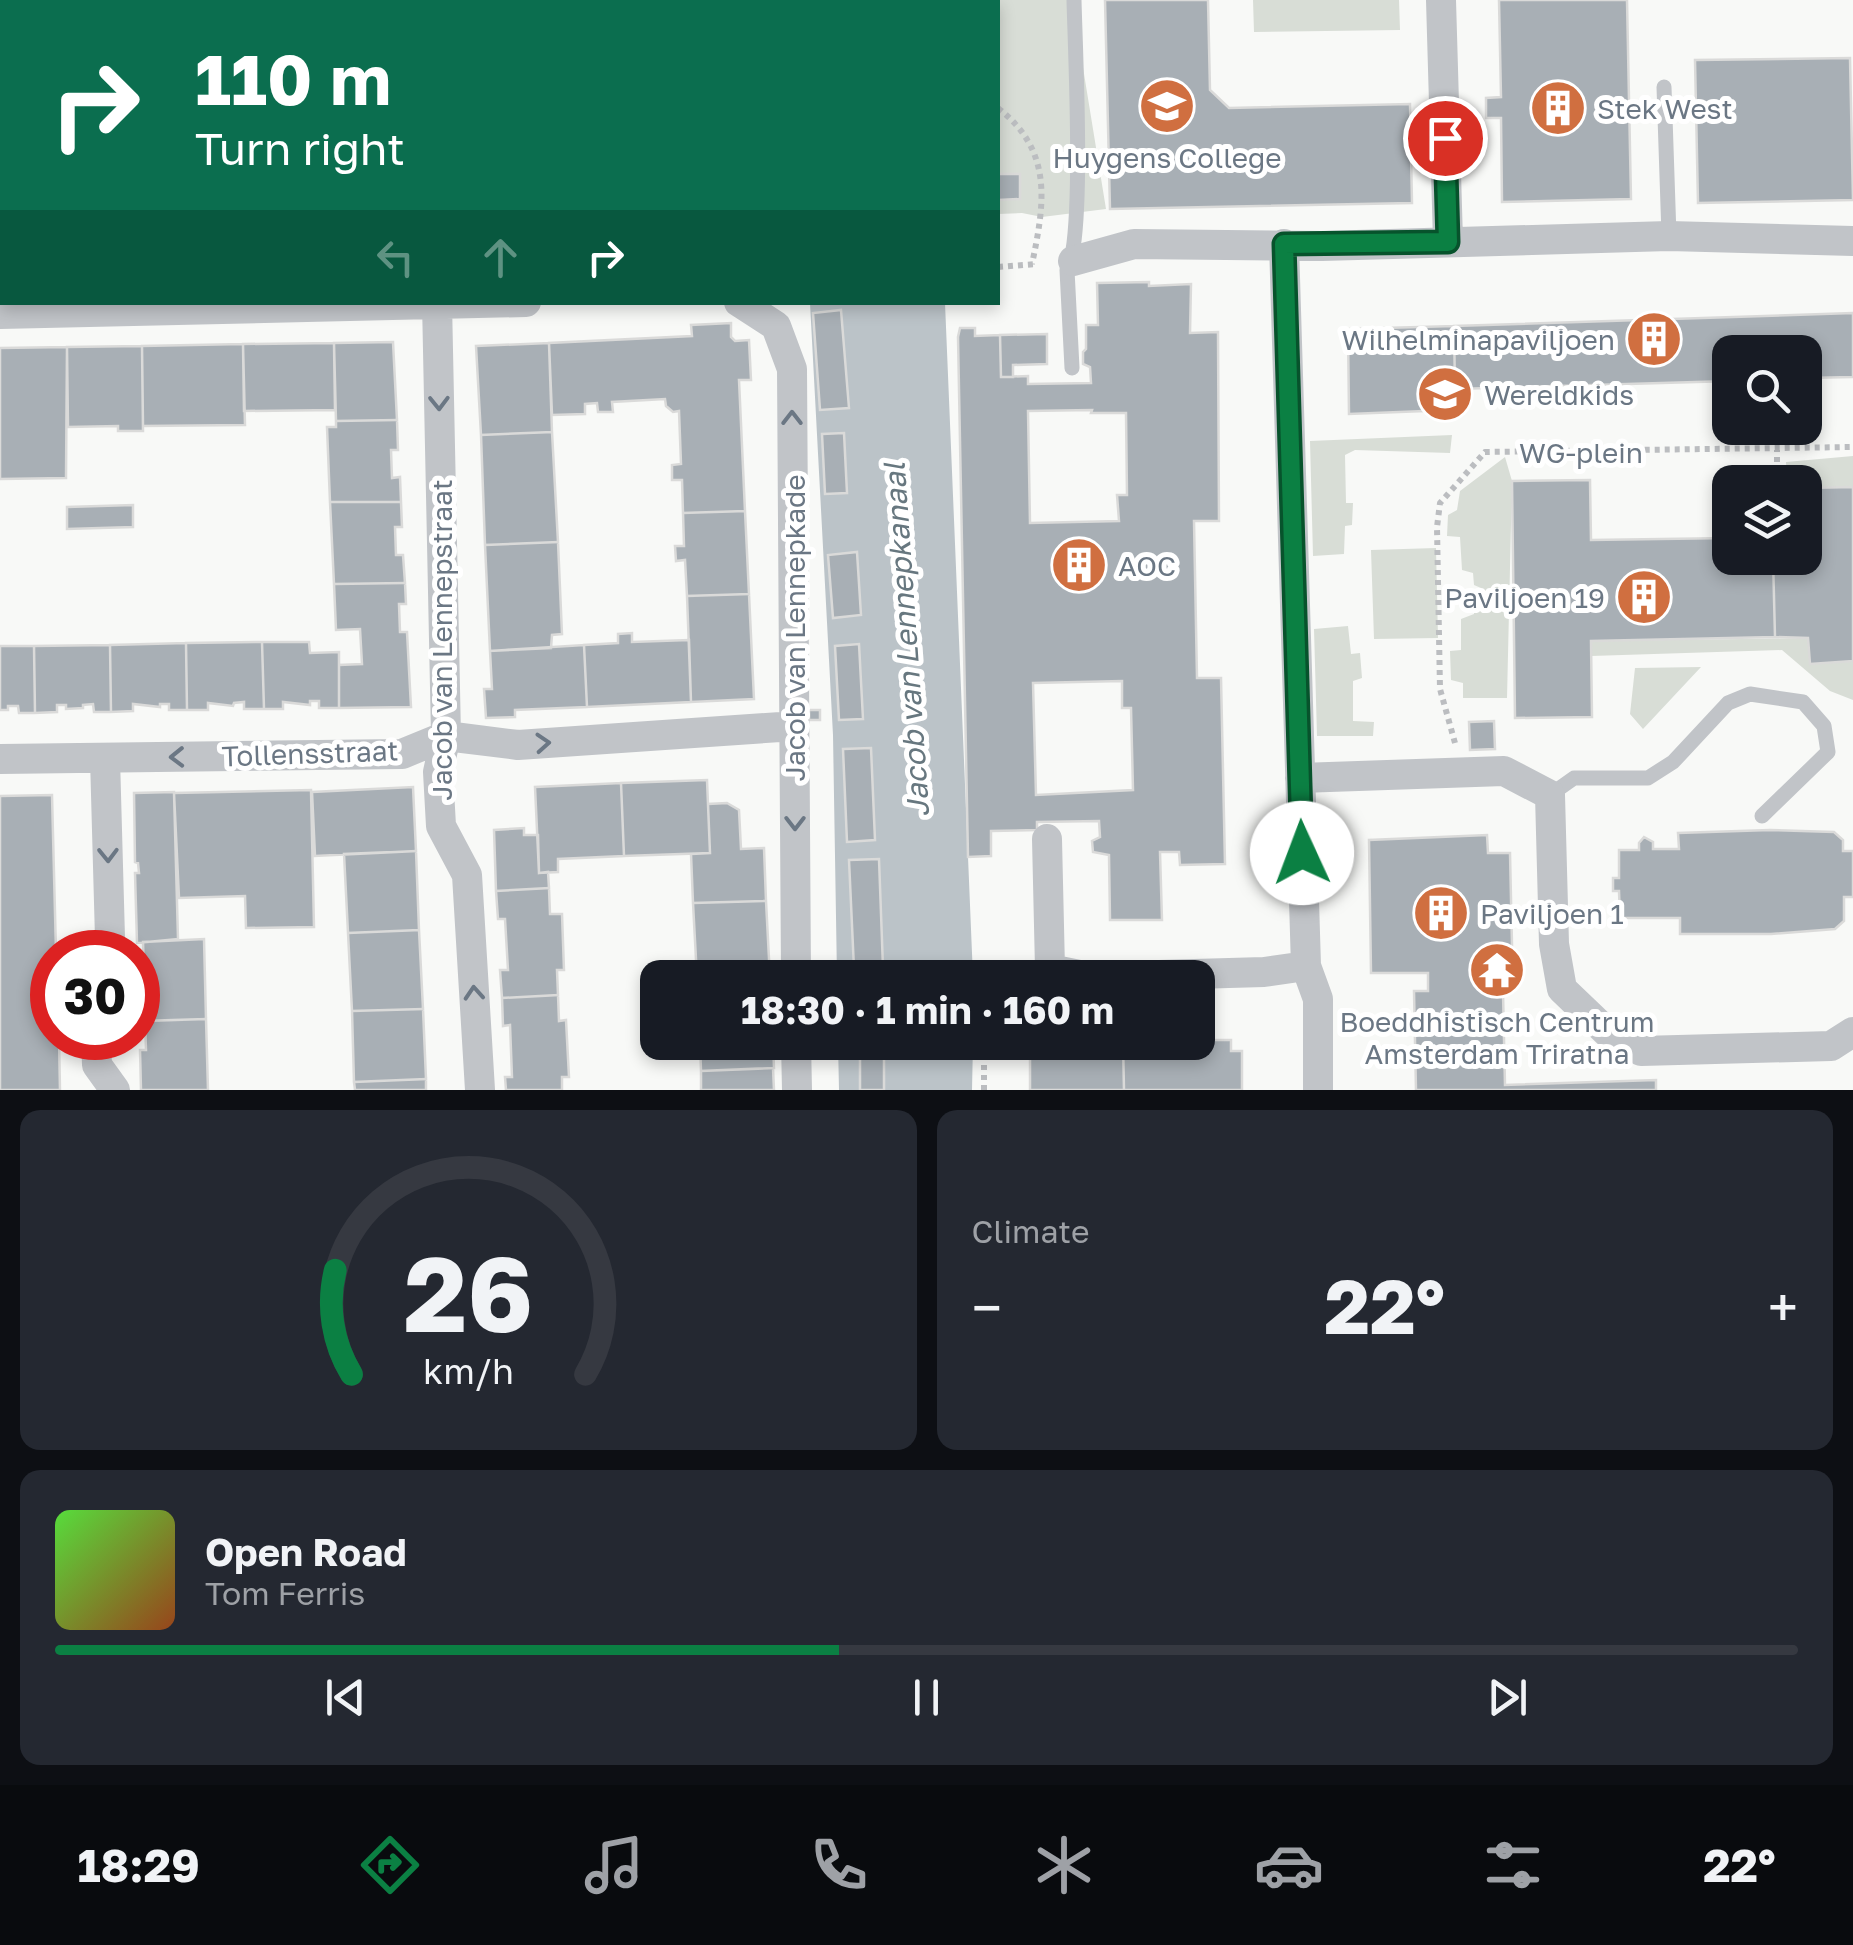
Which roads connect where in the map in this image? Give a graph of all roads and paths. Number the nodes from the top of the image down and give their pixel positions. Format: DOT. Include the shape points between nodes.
graph roads {
  1 [pos="1074,0"];
  2 [pos="1442,0"];
  3 [pos="1664,87"];
  4 [pos="1000,110"];
  5 [pos="1668,236"];
  6 [pos="1853,241"];
  7 [pos="1448,242"];
  8 [pos="1284,244"];
  9 [pos="1073,261"];
  10 [pos="1032,264"];
  11 [pos="1000,267"];
  12 [pos="393,305"];
  13 [pos="437,305"];
  14 [pos="744,305"];
  15 [pos="0,314"];
  16 [pos="1072,368"];
  17 [pos="1853,447"];
  18 [pos="1778,450"];
  19 [pos="1778,465"];
  20 [pos="795,726"];
  21 [pos="446,736"];
  22 [pos="105,758"];
  23 [pos="0,759"];
  24 [pos="1463,773"];
  25 [pos="1300,778"];
  26 [pos="1550,795"];
  27 [pos="1762,816"];
  28 [pos="1047,840"];
  29 [pos="110,930"];
  30 [pos="796,960"];
  31 [pos="1306,966"];
  32 [pos="1853,1032"];
  33 [pos="97,1060"];
  34 [pos="796,1060"];
  35 [pos="984,1060"];
  36 [pos="115,1090"];
  37 [pos="480,1090"];
  38 [pos="796,1090"];
  39 [pos="984,1090"];
  40 [pos="1318,1090"];
  1 -- 9 [label="lane"];
  2 -- 7 [label="street"];
  3 -- 5 [label="lane"];
  4 -- 10 [label="path" via="1026,137 1040,171 1042,217"];
  5 -- 6 [label="street"];
  5 -- 7 [label="street"];
  7 -- 8 [label="street"];
  8 -- 9 [label="street" via="1134,244"];
  8 -- 25 [label="street"];
  9 -- 10 [label="path"];
  9 -- 16 [label="lane" via="1067,270"];
  10 -- 11 [label="path"];
  12 -- 15 [label="street"];
  13 -- 21 [label="street, Jacob van Lennepstraat, one-way"];
  20 -- 14 [label="street, Jacob van Lennepkade, one-way" via="792,368 776,326"];
  17 -- 18 [label="path, WG-plein"];
  18 -- 19 [label="path"];
  18 -- 24 [label="path, WG-plein" via="1484,452 1440,503 1437,527 1440,689"];
  21 -- 20 [label="street, Tollensstraat, one-way" via="518,745"];
  20 -- 30 [label="street, Jacob van Lennepkade, one-way"];
  21 -- 22 [label="street, Tollensstraat, one-way" via="402,754"];
  37 -- 21 [label="street, Jacob van Lennepstraat, one-way" via="467,875 441,826 438,772"];
  22 -- 23 [label="street, Tollensstraat"];
  22 -- 29 [label="street, one-way"];
  24 -- 25 [label="street"];
  24 -- 26 [label="street" via="1504,772"];
  25 -- 31 [label="street"];
  26 -- 27 [label="lane" via="1574,778 1648,778 1673,762 1728,703 1750,694 1803,702 1824,726 1828,752"];
  26 -- 32 [label="street" via="1554,944 1562,989 1609,1034 1642,1051 1831,1046"];
  28 -- 31 [label="street" via="1050,969 1089,977"];
  31 -- 40 [label="street" via="1318,999"];
  33 -- 36 [label="street"];
  34 -- 38 [label="street"];
  35 -- 39 [label="path"];
}
